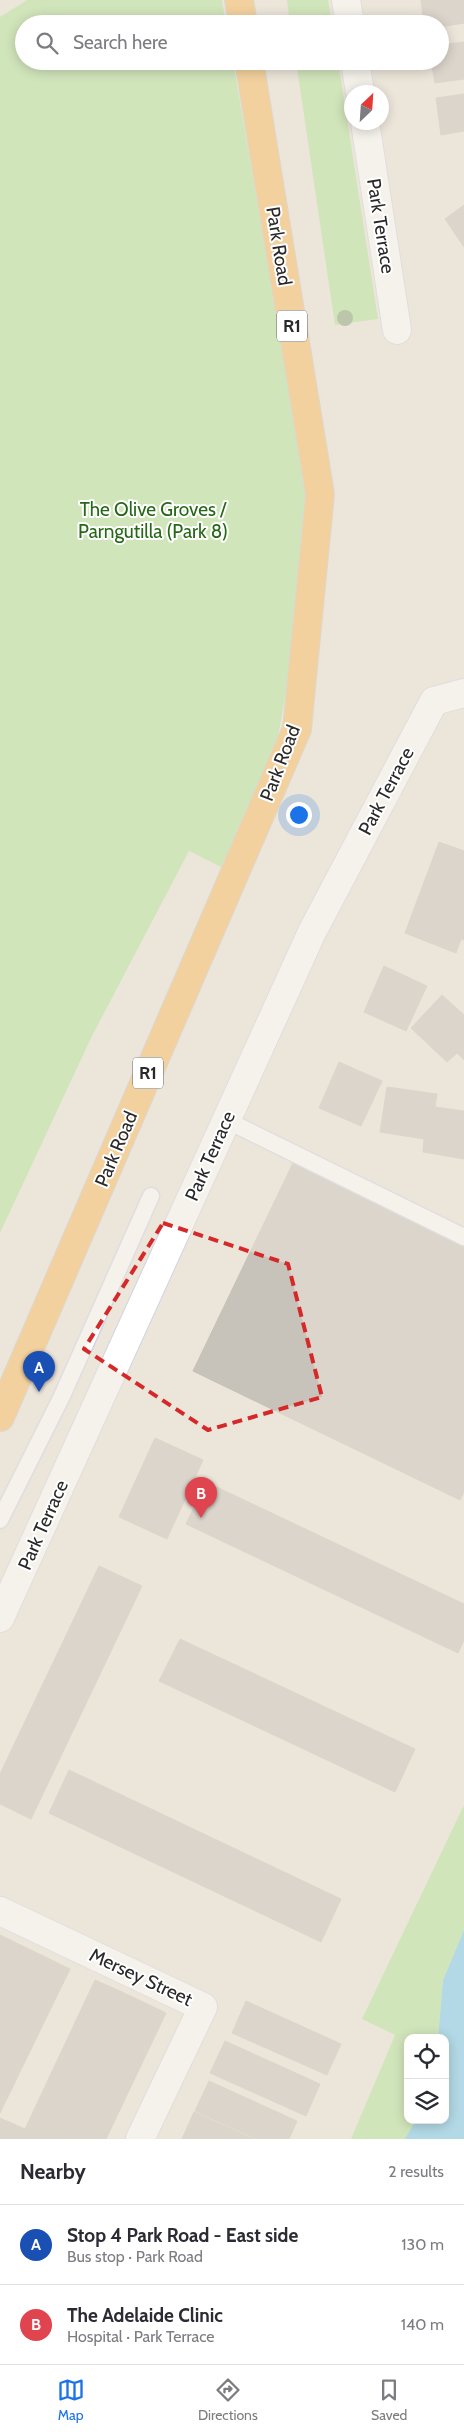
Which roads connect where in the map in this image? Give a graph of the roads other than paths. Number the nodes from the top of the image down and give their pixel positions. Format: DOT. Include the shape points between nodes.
graph roads {
  1 [pos="239,0"];
  2 [pos="346,0"];
  3 [pos="242,15"];
  4 [pos="348,15"];
  5 [pos="250,70"];
  6 [pos="356,70"];
  7 [pos="359,85"];
  8 [pos="366,130"];
  9 [pos="397,330"];
  10 [pos="464,694"];
  11 [pos="226,1120"];
  12 [pos="151,1196"];
  13 [pos="464,1237"];
  14 [pos="0,1418"];
  15 [pos="0,1520"];
  16 [pos="0,1618"];
  17 [pos="0,1911"];
  18 [pos="140,2139"];
  1 -- 3 [label="highway"];
  2 -- 4 [label="street"];
  5 -- 14 [label="highway, Park Road / R1" via="320,494 297,729"];
  6 -- 7 [label="street"];
  8 -- 9 [label="street, Park Terrace"];
  10 -- 11 [label="street, Park Terrace" via="434,700 312,932"];
  11 -- 13 [label="lane"];
  11 -- 16 [label="street, Park Terrace"];
  12 -- 15 [label="lane" via="62,1396"];
  17 -- 18 [label="street, Mersey Street" via="203,2007"];
}
